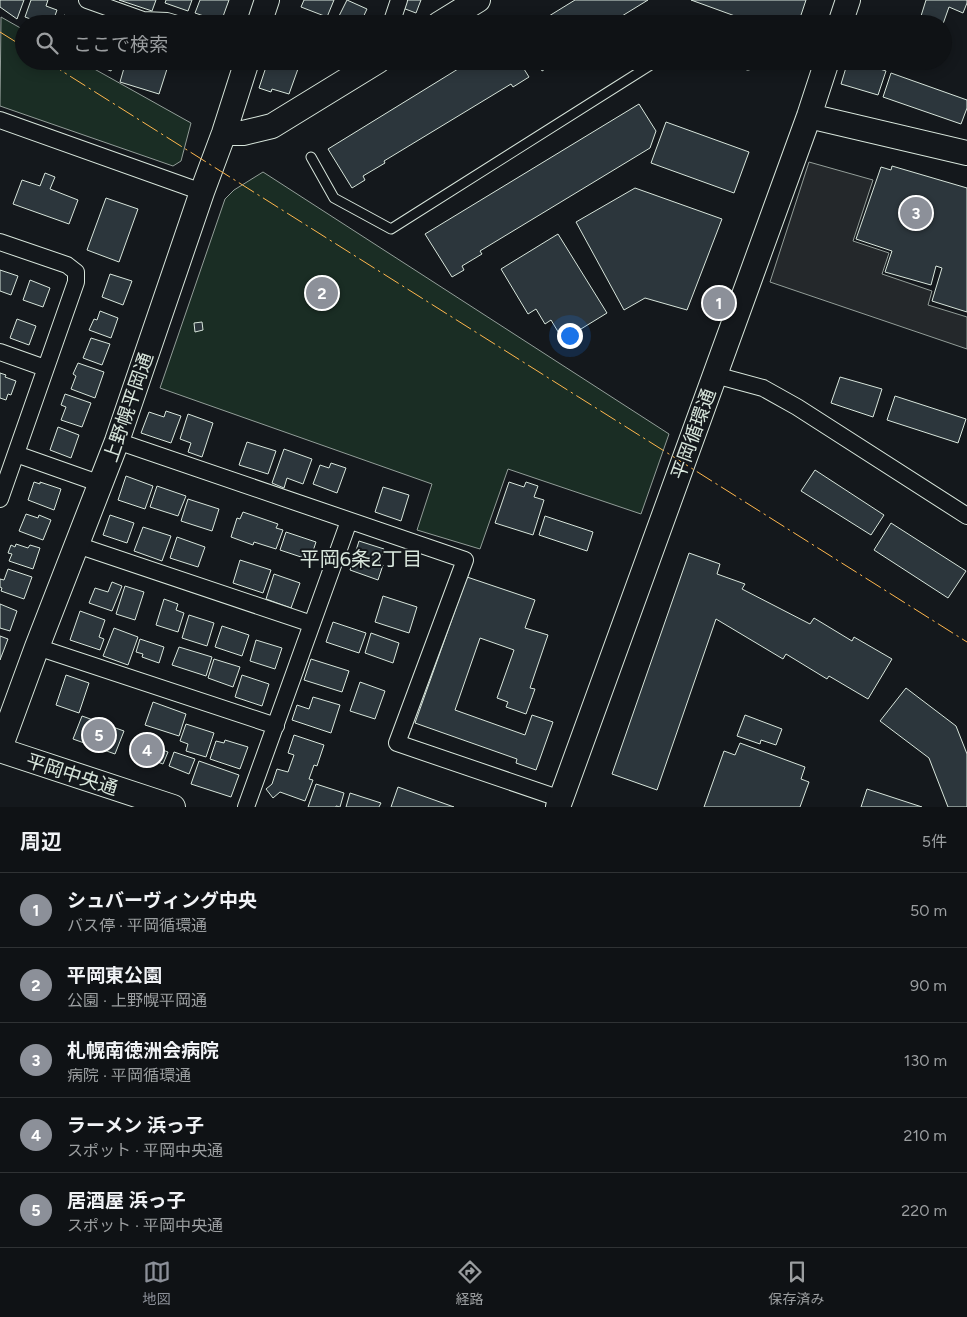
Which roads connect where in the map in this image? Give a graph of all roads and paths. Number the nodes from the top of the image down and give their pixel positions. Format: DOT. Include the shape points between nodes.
graph roads {
  1 [pos="87,0"];
  2 [pos="267,0"];
  3 [pos="399,0"];
  4 [pos="478,0"];
  5 [pos="848,0"];
  6 [pos="129,15"];
  7 [pos="262,15"];
  8 [pos="394,15"];
  9 [pos="454,15"];
  10 [pos="843,15"];
  11 [pos="244,70"];
  12 [pos="363,70"];
  13 [pos="644,70"];
  14 [pos="823,70"];
  15 [pos="809,116"];
  16 [pos="0,120"];
  17 [pos="224,133"];
  18 [pos="967,153"];
  19 [pos="311,157"];
  20 [pos="202,192"];
  21 [pos="0,242"];
  22 [pos="0,352"];
  23 [pos="45,368"];
  24 [pos="714,375"];
  25 [pos="117,441"];
  26 [pos="16,454"];
  27 [pos="101,484"];
  28 [pos="0,499"];
  29 [pos="967,516"];
  30 [pos="349,521"];
  31 [pos="77,545"];
  32 [pos="312,624"];
  33 [pos="37,647"];
  34 [pos="276,726"];
  35 [pos="0,749"];
  36 [pos="559,803"];
  37 [pos="173,807"];
  38 [pos="246,807"];
  1 -- 6 [label="street"];
  2 -- 7 [label="street"];
  3 -- 8 [label="street"];
  4 -- 9 [label="street"];
  5 -- 10 [label="street"];
  11 -- 17 [label="street, 上野幌平岡通"];
  12 -- 17 [label="street" via="272,126 243,133"];
  13 -- 19 [label="lane" via="391,229 334,198"];
  14 -- 15 [label="street, 平岡循環通"];
  15 -- 18 [label="street"];
  15 -- 24 [label="street, 平岡循環通"];
  16 -- 20 [label="street"];
  17 -- 20 [label="street, 上野幌平岡通"];
  20 -- 25 [label="street, 上野幌平岡通"];
  21 -- 23 [label="street" via="67,265 76,272 76,282"];
  22 -- 23 [label="street"];
  23 -- 26 [label="street"];
  24 -- 29 [label="street" via="762,388 797,407"];
  24 -- 36 [label="street, 平岡循環通"];
  25 -- 27 [label="street, 上野幌平岡通"];
  25 -- 30 [label="street"];
  26 -- 27 [label="street"];
  26 -- 28 [label="street"];
  27 -- 31 [label="street, 上野幌平岡通"];
  30 -- 32 [label="street"];
  30 -- 36 [label="street" via="465,560 397,743"];
  31 -- 32 [label="street"];
  31 -- 33 [label="street, 上野幌平岡通"];
  32 -- 34 [label="street"];
  33 -- 34 [label="street"];
  33 -- 35 [label="street, 上野幌平岡通"];
  34 -- 38 [label="street"];
  35 -- 37 [label="street, 平岡中央通"];
}
